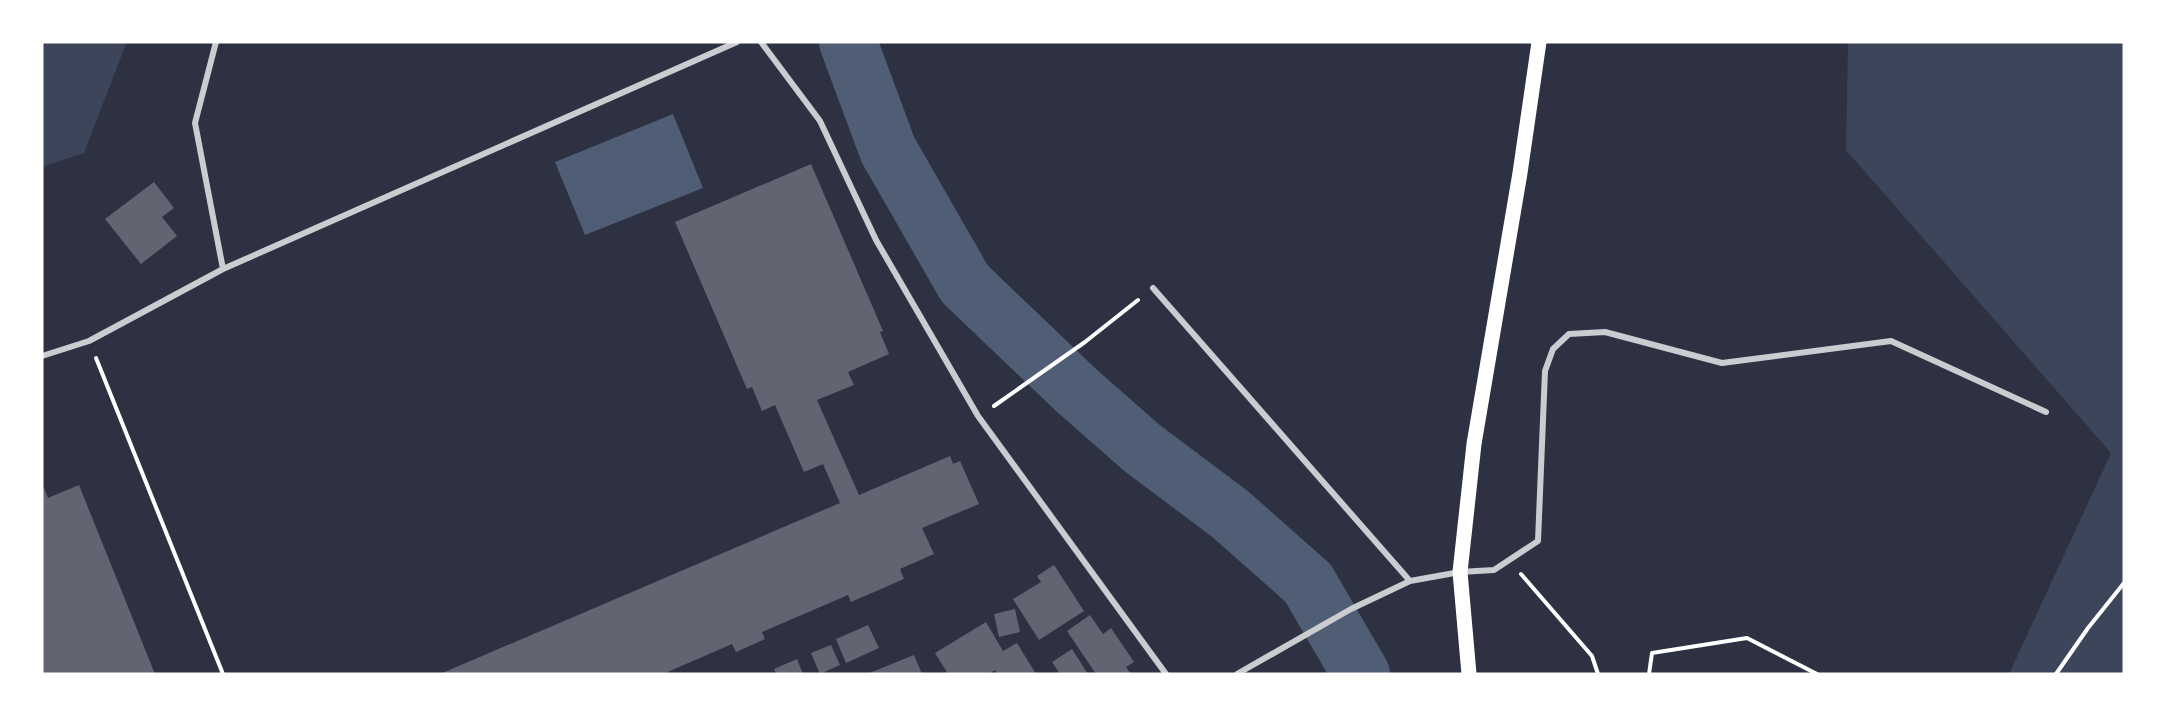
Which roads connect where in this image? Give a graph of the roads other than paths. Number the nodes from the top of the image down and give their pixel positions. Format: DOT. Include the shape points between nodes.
graph roads {
  1 [pos="216,42"];
  2 [pos="738,42"];
  3 [pos="761,42"];
  4 [pos="1539,42"];
  5 [pos="223,269"];
  6 [pos="1153,288"];
  7 [pos="42,356"];
  8 [pos="2046,412"];
  9 [pos="1460,572"];
  10 [pos="1410,581"];
  11 [pos="1166,674"];
  12 [pos="1237,674"];
  13 [pos="1469,674"];
  1 -- 5 [label="street" via="195,123"];
  2 -- 5 [label="street"];
  3 -- 11 [label="street" via="820,121 876,240 978,416"];
  4 -- 9 [label="main road" via="1474,444"];
  5 -- 7 [label="street" via="89,341"];
  6 -- 10 [label="street"];
  8 -- 9 [label="street" via="1891,341 1722,363 1605,332 1569,334 1553,349 1545,371 1538,540 1494,570"];
  9 -- 10 [label="street"];
  9 -- 13 [label="main road"];
  10 -- 12 [label="street" via="1351,609"];
}
